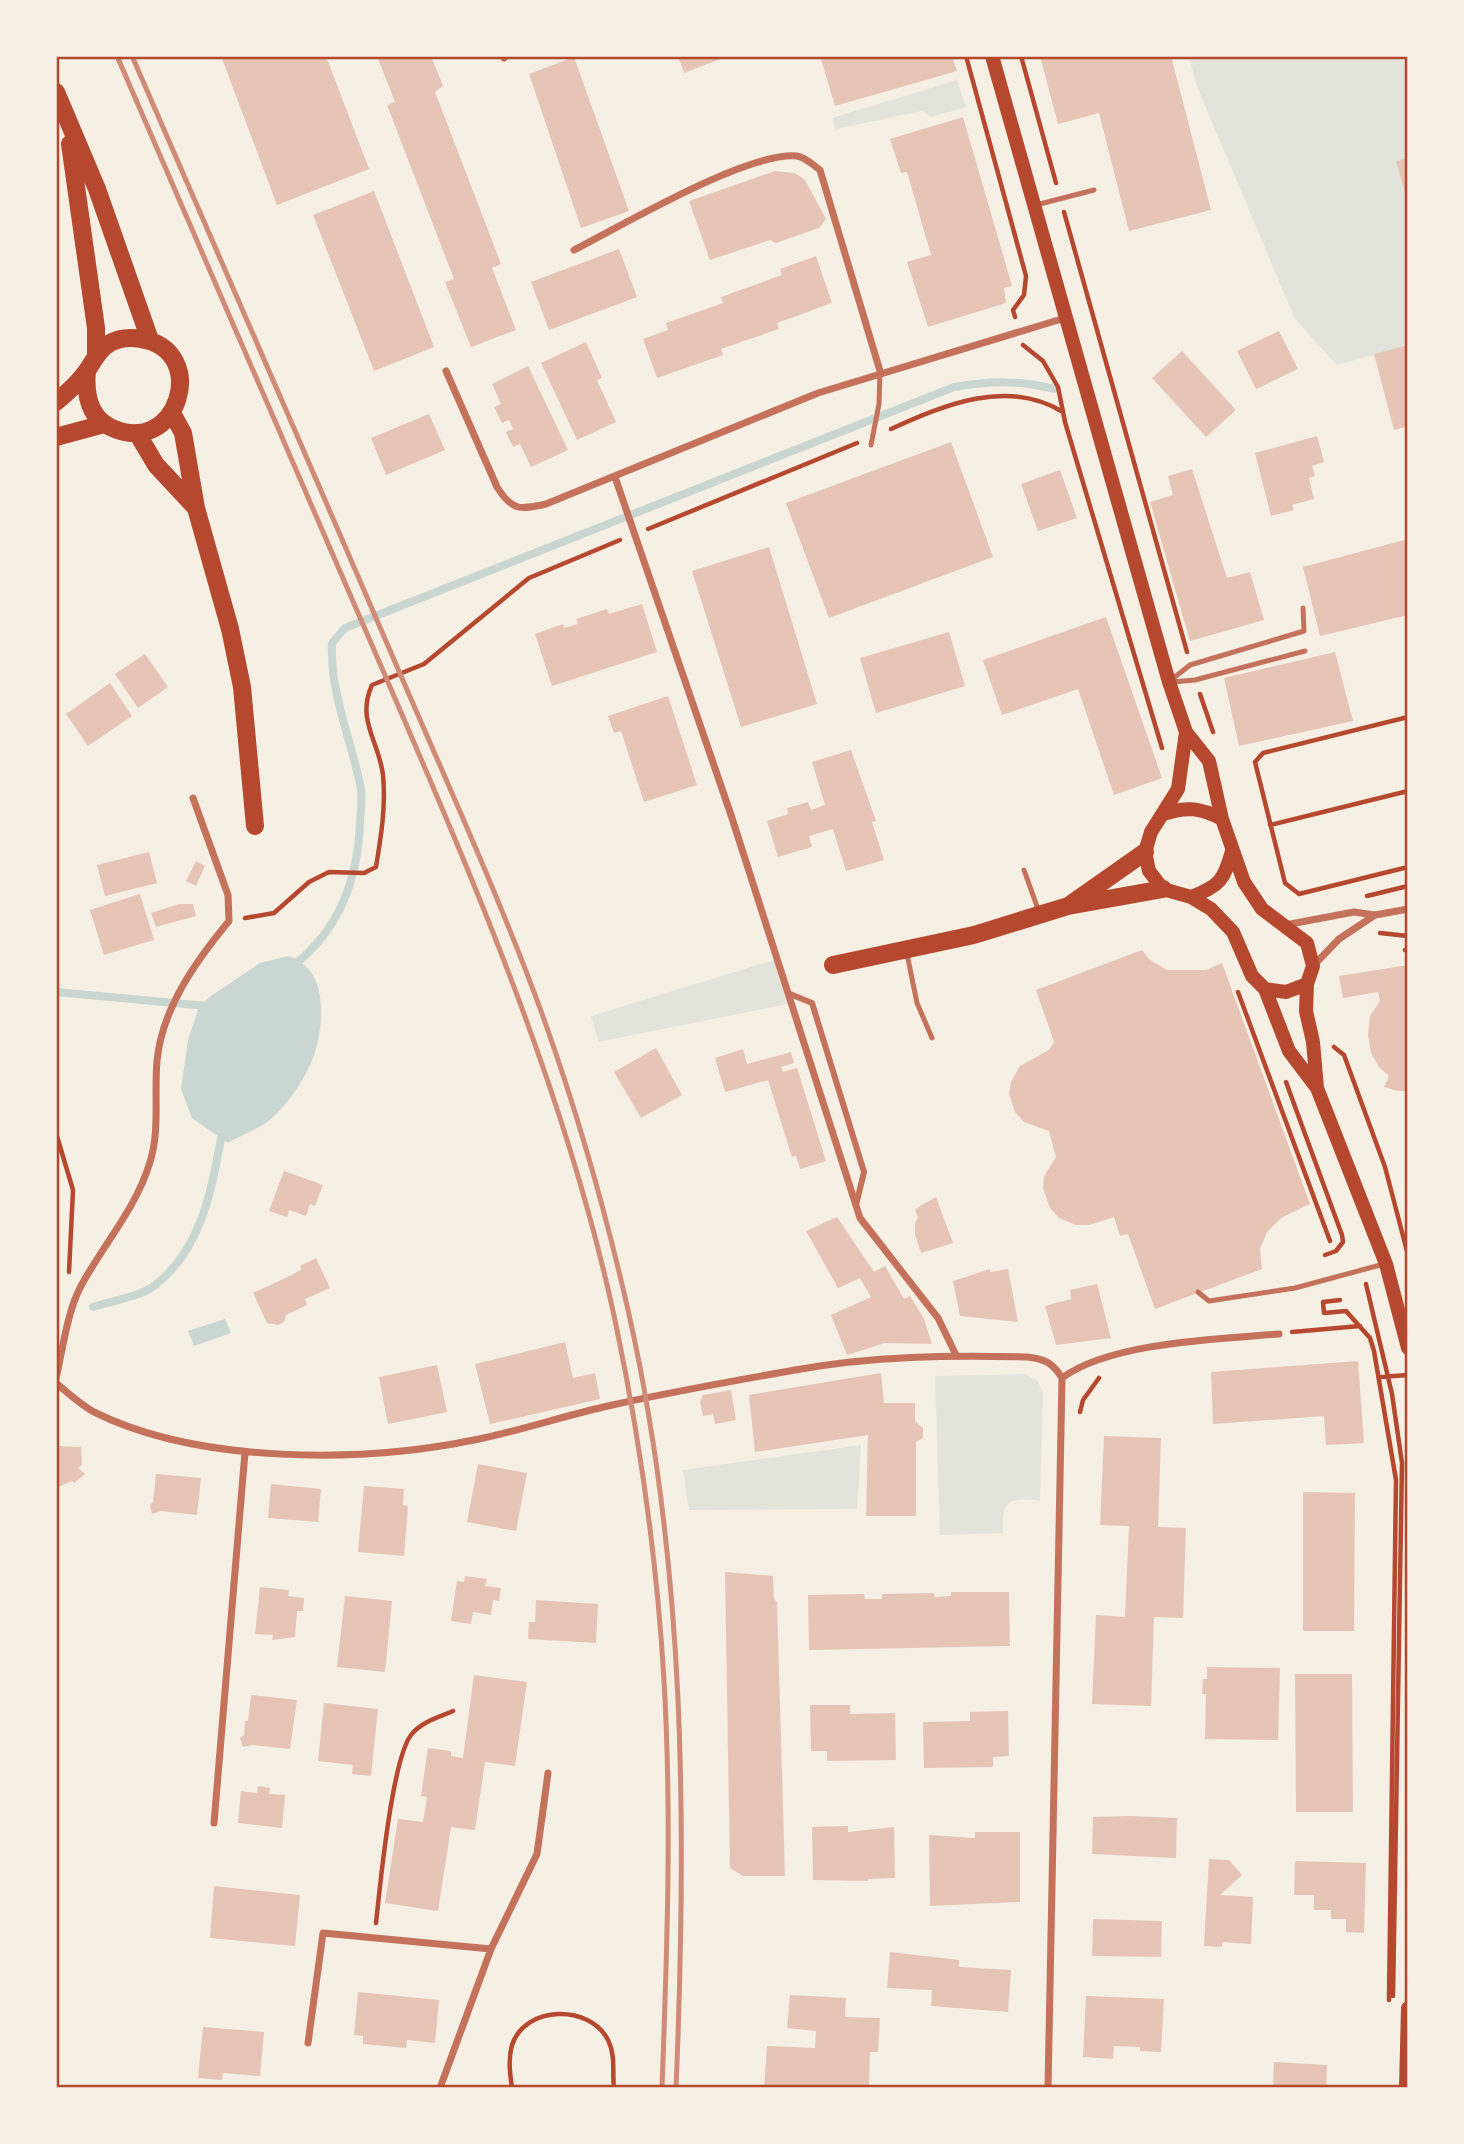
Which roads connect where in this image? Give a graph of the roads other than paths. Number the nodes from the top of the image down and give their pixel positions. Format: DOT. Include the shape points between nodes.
graph roads {
  1 [pos="992,56"];
  2 [pos="56,92"];
  3 [pos="67,123"];
  4 [pos="1094,190"];
  5 [pos="1034,205"];
  6 [pos="575,250"];
  7 [pos="1065,318"];
  8 [pos="150,340"];
  9 [pos="91,363"];
  10 [pos="446,371"];
  11 [pos="880,371"];
  12 [pos="56,402"];
  13 [pos="173,413"];
  14 [pos="104,424"];
  15 [pos="137,433"];
  16 [pos="56,437"];
  17 [pos="871,445"];
  18 [pos="615,477"];
  19 [pos="196,508"];
  20 [pos="1303,608"];
  21 [pos="1305,651"];
  22 [pos="1168,682"];
  23 [pos="1186,732"];
  24 [pos="193,798"];
  25 [pos="1164,814"];
  26 [pos="1222,819"];
  27 [pos="256,826"];
  28 [pos="1233,849"];
  29 [pos="1144,852"];
  30 [pos="1024,870"];
  31 [pos="1163,889"];
  32 [pos="1191,897"];
  33 [pos="1068,906"];
  34 [pos="1408,909"];
  35 [pos="1040,915"];
  36 [pos="1375,915"];
  37 [pos="1281,926"];
  38 [pos="907,951"];
  39 [pos="833,965"];
  40 [pos="1314,965"];
  41 [pos="1307,984"];
  42 [pos="1265,989"];
  43 [pos="790,994"];
  44 [pos="932,1038"];
  45 [pos="1317,1088"];
  46 [pos="856,1205"];
  47 [pos="1386,1264"];
  48 [pos="1198,1292"];
  49 [pos="1406,1326"];
  50 [pos="1279,1334"];
  51 [pos="1408,1348"];
  52 [pos="956,1355"];
  53 [pos="1062,1378"];
  54 [pos="56,1381"];
  55 [pos="245,1452"];
  56 [pos="548,1773"];
  57 [pos="214,1823"];
  58 [pos="491,1948"];
  59 [pos="1408,2008"];
  60 [pos="308,2043"];
  61 [pos="440,2088"];
  62 [pos="1048,2088"];
  63 [pos="1406,2088"];
  1 -- 5 [label="main road"];
  2 -- 3 [label="main road"];
  3 -- 8 [label="main road" via="97,189"];
  3 -- 9 [label="main road" via="96,328"];
  4 -- 5 [label="lane"];
  5 -- 7 [label="main road"];
  6 -- 11 [label="street" via="687,191 774,157 801,156 820,170"];
  7 -- 11 [label="street"];
  7 -- 22 [label="main road"];
  8 -- 9 [label="main road" via="130,337 111,343"];
  8 -- 13 [label="main road" via="176,363 180,388"];
  9 -- 12 [label="main road"];
  9 -- 14 [label="main road" via="85,391 91,409"];
  10 -- 18 [label="street" via="506,502 522,509 546,504"];
  11 -- 17 [label="lane"];
  11 -- 18 [label="street"];
  13 -- 15 [label="main road" via="157,427"];
  13 -- 19 [label="main road" via="183,433"];
  14 -- 15 [label="main road"];
  14 -- 16 [label="main road"];
  15 -- 19 [label="main road" via="156,465"];
  18 -- 43 [label="street"];
  19 -- 27 [label="main road" via="242,687"];
  20 -- 22 [label="lane" via="1304,631 1190,665"];
  21 -- 22 [label="lane" via="1195,680"];
  22 -- 23 [label="main road"];
  23 -- 25 [label="main road" via="1178,789"];
  23 -- 26 [label="main road" via="1209,761"];
  24 -- 54 [label="street" via="228,895 229,921 199,957 176,997 157,1057 152,1159 119,1229 79,1289"];
  25 -- 26 [label="main road" via="1183,807"];
  25 -- 29 [label="main road"];
  26 -- 28 [label="main road"];
  28 -- 32 [label="main road" via="1225,878"];
  28 -- 37 [label="main road" via="1244,883"];
  29 -- 31 [label="main road" via="1149,871"];
  29 -- 33 [label="main road"];
  30 -- 35 [label="lane"];
  31 -- 32 [label="main road"];
  31 -- 33 [label="main road"];
  32 -- 42 [label="main road" via="1211,909 1233,932 1252,976"];
  33 -- 35 [label="main road"];
  34 -- 36 [label="street"];
  35 -- 38 [label="main road"];
  36 -- 37 [label="street" via="1354,912"];
  36 -- 40 [label="street" via="1339,939"];
  37 -- 40 [label="main road" via="1307,943"];
  38 -- 39 [label="main road"];
  38 -- 44 [label="lane" via="917,1003"];
  40 -- 41 [label="main road"];
  41 -- 42 [label="main road" via="1286,992"];
  41 -- 45 [label="main road"];
  42 -- 45 [label="main road" via="1289,1051"];
  43 -- 46 [label="street"];
  43 -- 46 [label="street" via="812,1003 864,1172"];
  45 -- 47 [label="main road"];
  46 -- 52 [label="street" via="860,1218 938,1318"];
  47 -- 48 [label="lane" via="1295,1288 1209,1301"];
  47 -- 49 [label="main road"];
  49 -- 51 [label="main road"];
  50 -- 53 [label="street" via="1141,1350 1079,1366"];
  52 -- 53 [label="street" via="1043,1359 1054,1365"];
  52 -- 55 [label="street" via="884,1357 797,1370 608,1406 473,1440 397,1451"];
  53 -- 62 [label="street"];
  54 -- 55 [label="street" via="92,1411 151,1434"];
  55 -- 57 [label="street"];
  56 -- 58 [label="street" via="537,1854"];
  58 -- 60 [label="street" via="323,1933"];
  58 -- 61 [label="street"];
  59 -- 63 [label="main road"];
}
